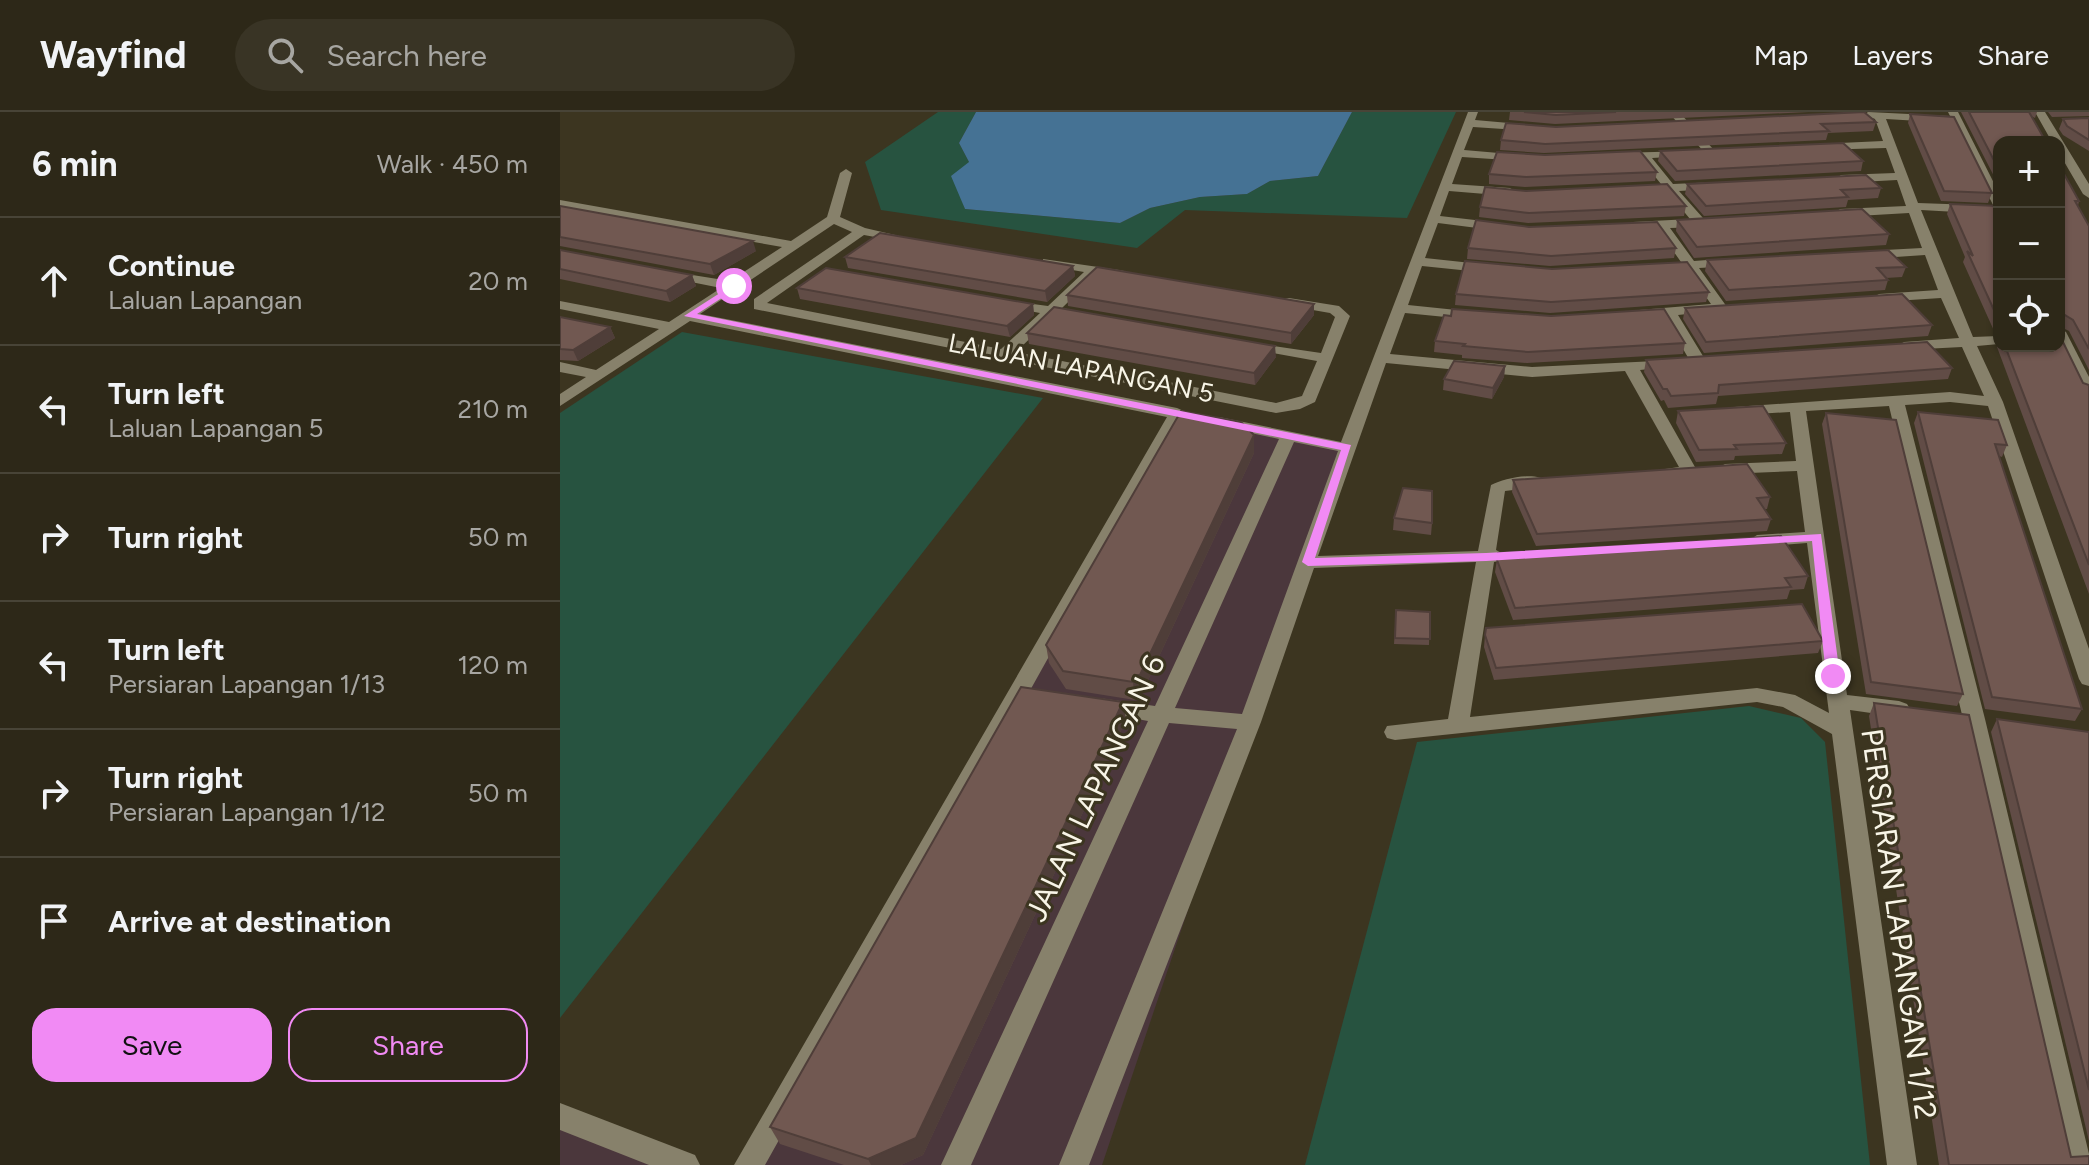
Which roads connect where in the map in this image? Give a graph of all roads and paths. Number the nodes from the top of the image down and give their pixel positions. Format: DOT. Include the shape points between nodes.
graph roads {
  1 [pos="2040,112"];
  2 [pos="1879,113"];
  3 [pos="1849,116"];
  4 [pos="1954,116"];
  5 [pos="1471,118"];
  6 [pos="1671,118"];
  7 [pos="2063,122"];
  8 [pos="1699,123"];
  9 [pos="2049,123"];
  10 [pos="1684,124"];
  11 [pos="1541,129"];
  12 [pos="1889,144"];
  13 [pos="1800,148"];
  14 [pos="1725,151"];
  15 [pos="1710,152"];
  16 [pos="1458,153"];
  17 [pos="1643,155"];
  18 [pos="1601,157"];
  19 [pos="1529,158"];
  20 [pos="846,173"];
  21 [pos="1901,176"];
  22 [pos="2085,179"];
  23 [pos="1824,180"];
  24 [pos="1732,184"];
  25 [pos="1445,187"];
  26 [pos="1670,187"];
  27 [pos="1624,190"];
  28 [pos="1525,194"];
  29 [pos="2089,194"];
  30 [pos="1993,196"];
  31 [pos="1913,207"];
  32 [pos="564,208"];
  33 [pos="1993,208"];
  34 [pos="1822,215"];
  35 [pos="833,219"];
  36 [pos="1433,219"];
  37 [pos="1715,222"];
  38 [pos="1700,223"];
  39 [pos="1661,225"];
  40 [pos="1621,227"];
  41 [pos="1515,228"];
  42 [pos="856,229"];
  43 [pos="924,241"];
  44 [pos="796,246"];
  45 [pos="1930,251"];
  46 [pos="1854,256"];
  47 [pos="1032,259"];
  48 [pos="1417,261"];
  49 [pos="1749,262"];
  50 [pos="1689,265"];
  51 [pos="1643,268"];
  52 [pos="647,269"];
  53 [pos="1094,270"];
  54 [pos="1511,271"];
  55 [pos="1134,276"];
  56 [pos="734,286"];
  57 [pos="1946,294"];
  58 [pos="1272,299"];
  59 [pos="1871,299"];
  60 [pos="990,300"];
  61 [pos="560,305"];
  62 [pos="1400,308"];
  63 [pos="1051,311"];
  64 [pos="1668,311"];
  65 [pos="1624,315"];
  66 [pos="689,316"];
  67 [pos="1488,317"];
  68 [pos="1097,319"];
  69 [pos="672,327"];
  70 [pos="1993,340"];
  71 [pos="1967,341"];
  72 [pos="1234,343"];
  73 [pos="2065,346"];
  74 [pos="1888,347"];
  75 [pos="1004,355"];
  76 [pos="1326,358"];
  77 [pos="1381,358"];
  78 [pos="1630,366"];
  79 [pos="560,367"];
  80 [pos="599,375"];
  81 [pos="2089,393"];
  82 [pos="1896,400"];
  83 [pos="560,401"];
  84 [pos="1995,402"];
  85 [pos="1797,407"];
  86 [pos="1720,412"];
  87 [pos="1177,413"];
  88 [pos="1289,436"];
  89 [pos="1347,448"];
  90 [pos="1805,466"];
  91 [pos="1687,470"];
  92 [pos="1638,476"];
  93 [pos="1565,480"];
  94 [pos="1817,537"];
  95 [pos="1738,542"];
  96 [pos="1518,555"];
  97 [pos="1486,557"];
  98 [pos="1308,562"];
  99 [pos="2081,632"];
  100 [pos="2089,679"];
  101 [pos="1018,692"];
  102 [pos="1046,697"];
  103 [pos="1075,701"];
  104 [pos="1837,701"];
  105 [pos="1913,711"];
  106 [pos="1161,715"];
  107 [pos="1944,715"];
  108 [pos="1974,719"];
  109 [pos="1250,722"];
  110 [pos="2003,723"];
  111 [pos="1458,725"];
  112 [pos="1841,730"];
  113 [pos="1395,732"];
  114 [pos="560,1116"];
  115 [pos="685,1165"];
  116 [pos="749,1165"];
  117 [pos="956,1165"];
  118 [pos="1074,1165"];
  119 [pos="1902,1165"];
  120 [pos="2077,1165"];
  1 -- 9 [label="street"];
  2 -- 3 [label="street"];
  2 -- 4 [label="street"];
  2 -- 12 [label="street"];
  4 -- 30 [label="street"];
  5 -- 11 [label="street"];
  5 -- 16 [label="street"];
  6 -- 10 [label="street"];
  7 -- 9 [label="street"];
  8 -- 10 [label="street"];
  9 -- 22 [label="street"];
  10 -- 15 [label="street"];
  12 -- 13 [label="street"];
  12 -- 21 [label="street"];
  14 -- 15 [label="street"];
  15 -- 17 [label="street"];
  16 -- 19 [label="street"];
  16 -- 25 [label="street"];
  17 -- 18 [label="street"];
  17 -- 26 [label="street"];
  20 -- 35 [label="street"];
  21 -- 23 [label="street"];
  21 -- 31 [label="street"];
  22 -- 29 [label="street"];
  24 -- 26 [label="street"];
  25 -- 28 [label="street"];
  25 -- 36 [label="street"];
  26 -- 27 [label="street"];
  26 -- 38 [label="street"];
  31 -- 33 [label="street"];
  31 -- 34 [label="street"];
  31 -- 45 [label="street"];
  32 -- 44 [label="street"];
  35 -- 42 [label="street"];
  35 -- 44 [label="street"];
  36 -- 41 [label="street"];
  36 -- 48 [label="street"];
  37 -- 38 [label="street"];
  38 -- 39 [label="street"];
  39 -- 40 [label="street"];
  39 -- 50 [label="street"];
  42 -- 43 [label="street"];
  42 -- 75 [label="street" via="816,270 759,306"];
  44 -- 56 [label="street"];
  45 -- 46 [label="street"];
  45 -- 57 [label="street"];
  47 -- 53 [label="street"];
  48 -- 54 [label="street"];
  48 -- 62 [label="street"];
  49 -- 50 [label="street"];
  50 -- 51 [label="street"];
  50 -- 64 [label="street" via="1727,307"];
  52 -- 56 [label="street"];
  53 -- 55 [label="street"];
  53 -- 63 [label="street"];
  56 -- 66 [label="street"];
  57 -- 59 [label="street"];
  57 -- 71 [label="street"];
  58 -- 76 [label="street" via="1342,312"];
  60 -- 63 [label="street"];
  61 -- 69 [label="street"];
  62 -- 67 [label="street"];
  62 -- 77 [label="street"];
  63 -- 68 [label="street"];
  63 -- 75 [label="street"];
  64 -- 65 [label="street"];
  64 -- 78 [label="street" via="1706,360"];
  66 -- 69 [label="street"];
  66 -- 87 [label="street, LALUAN LAPANGAN 5"];
  69 -- 80 [label="street"];
  70 -- 71 [label="street"];
  71 -- 74 [label="street"];
  71 -- 84 [label="street"];
  72 -- 76 [label="street"];
  73 -- 81 [label="street"];
  75 -- 76 [label="street" via="1276,408 1309,399"];
  77 -- 78 [label="street" via="1532,372"];
  77 -- 89 [label="street"];
  78 -- 91 [label="street" via="1666,415"];
  79 -- 80 [label="street"];
  80 -- 83 [label="street"];
  82 -- 84 [label="street" via="1950,397"];
  82 -- 85 [label="street"];
  82 -- 108 [label="street"];
  84 -- 99 [label="street"];
  85 -- 86 [label="street"];
  85 -- 90 [label="street, PERSIARAN LAPANGAN 1/12"];
  87 -- 88 [label="street, LALUAN LAPANGAN 5"];
  87 -- 101 [label="street"];
  88 -- 89 [label="street, LALUAN LAPANGAN 5"];
  88 -- 106 [label="street, JALAN LAPANGAN 6"];
  89 -- 98 [label="street"];
  90 -- 91 [label="street"];
  90 -- 94 [label="street, PERSIARAN LAPANGAN 1/12"];
  91 -- 92 [label="street"];
  93 -- 97 [label="street" via="1497,489"];
  94 -- 95 [label="street"];
  94 -- 104 [label="street, PERSIARAN LAPANGAN 1/12" via="1818,605"];
  96 -- 97 [label="street"];
  97 -- 98 [label="street"];
  97 -- 111 [label="street" via="1481,632"];
  98 -- 109 [label="street"];
  99 -- 100 [label="street"];
  101 -- 102 [label="street"];
  101 -- 116 [label="street"];
  103 -- 106 [label="street"];
  104 -- 105 [label="street"];
  104 -- 112 [label="street, PERSIARAN LAPANGAN 1/12"];
  106 -- 109 [label="street"];
  106 -- 117 [label="street, JALAN LAPANGAN 6"];
  107 -- 108 [label="street"];
  108 -- 110 [label="street"];
  108 -- 120 [label="street"];
  109 -- 118 [label="street"];
  111 -- 112 [label="street" via="1757,695 1788,700"];
  111 -- 113 [label="street"];
  112 -- 119 [label="street, PERSIARAN LAPANGAN 1/12"];
  114 -- 115 [label="street"];
}
